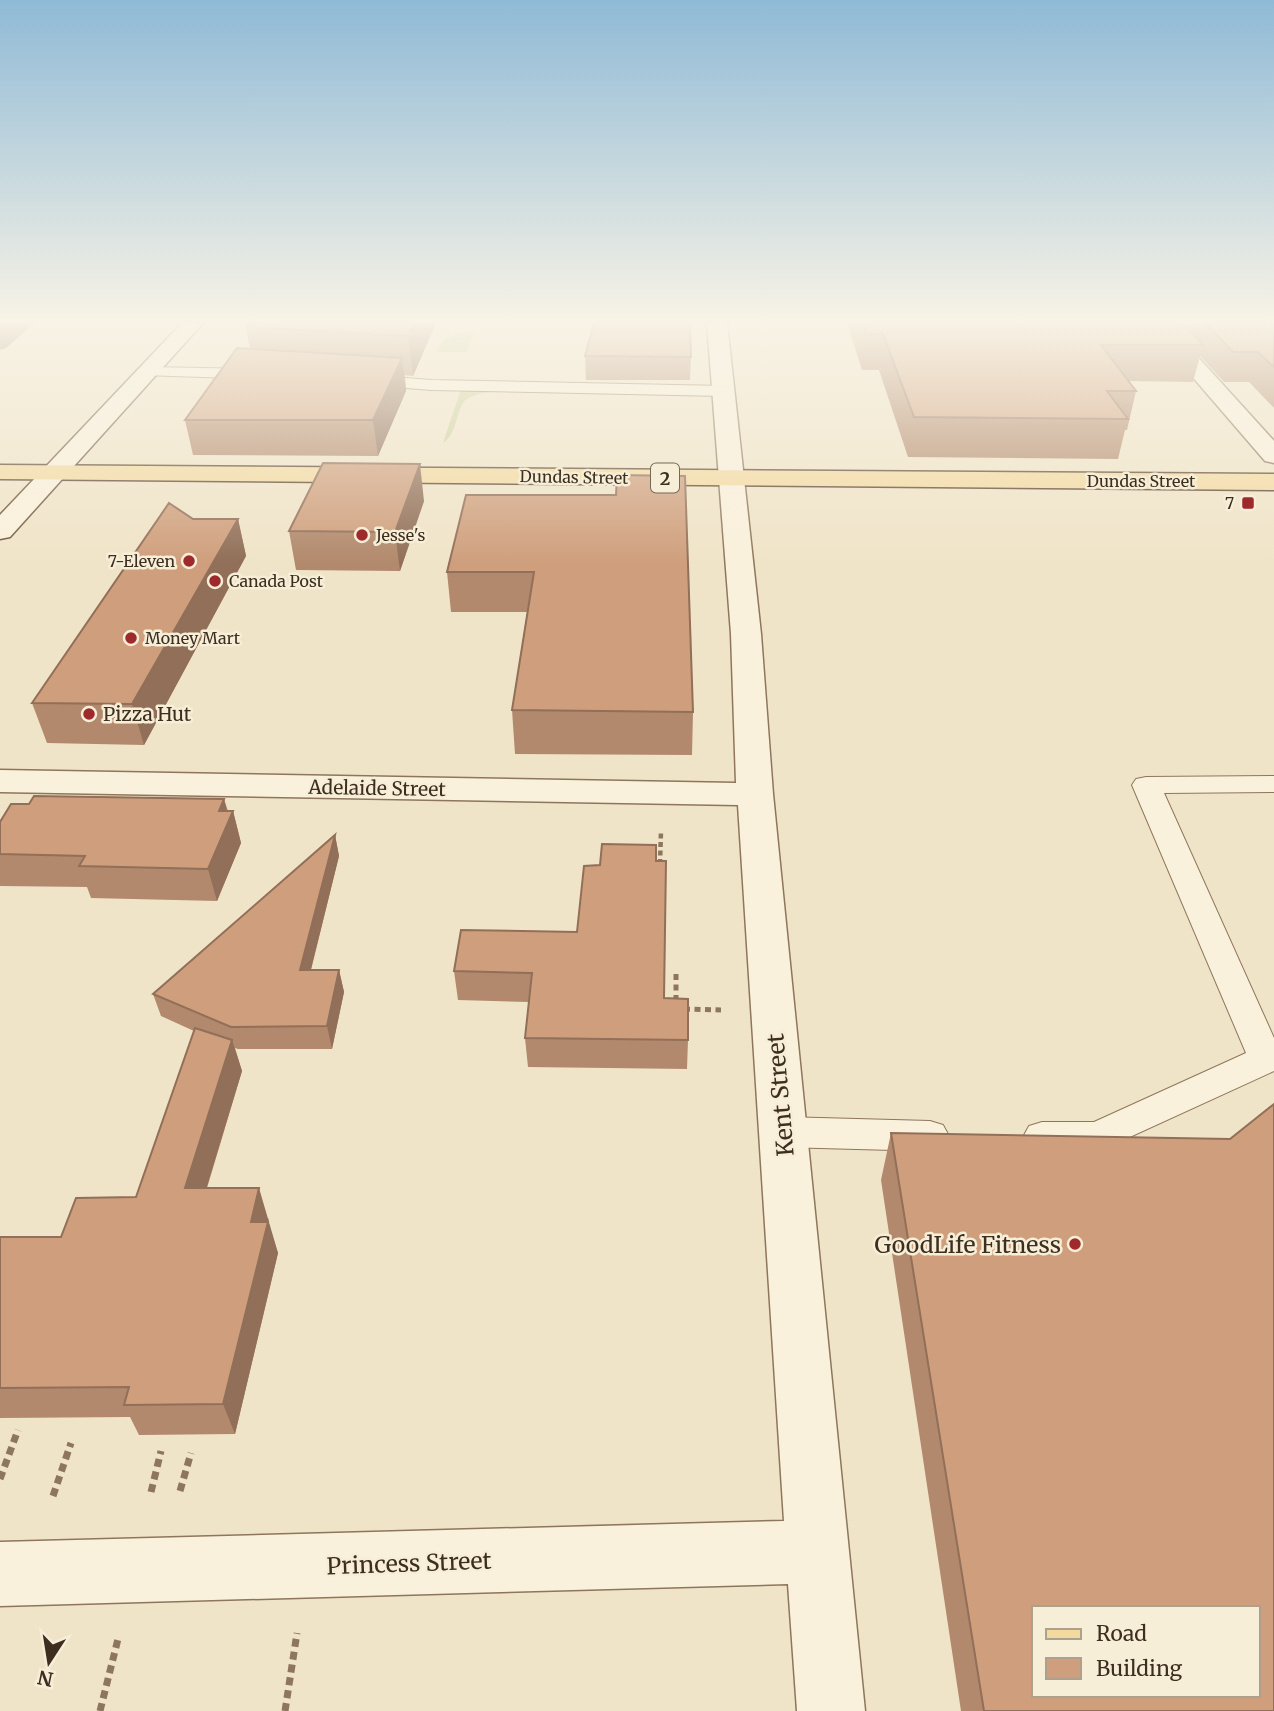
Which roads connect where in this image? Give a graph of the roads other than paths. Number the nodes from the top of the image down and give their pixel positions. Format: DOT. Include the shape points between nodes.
graph roads {
  1 [pos="119,403"];
  2 [pos="724,403"];
  3 [pos="1227,403"];
  4 [pos="1274,456"];
  5 [pos="0,472"];
  6 [pos="55,472"];
  7 [pos="732,479"];
  8 [pos="1274,482"];
  9 [pos="0,531"];
  10 [pos="0,781"];
  11 [pos="1274,784"];
  12 [pos="755,794"];
  13 [pos="783,1132"];
  14 [pos="968,1136"];
  15 [pos="1007,1137"];
  16 [pos="819,1552"];
  17 [pos="0,1574"];
  18 [pos="831,1711"];
  1 -- 6 [label="street"];
  2 -- 7 [label="street, Kent Street"];
  3 -- 4 [label="street"];
  5 -- 6 [label="main road, Dundas Street / 2"];
  6 -- 7 [label="main road, Dundas Street / 2"];
  6 -- 9 [label="street"];
  7 -- 8 [label="main road, Dundas Street / 2"];
  7 -- 12 [label="street, Kent Street"];
  10 -- 12 [label="street, Adelaide Street"];
  11 -- 15 [label="lane" via="1146,785 1266,1059 1097,1137"];
  12 -- 13 [label="street, Kent Street"];
  13 -- 14 [label="lane"];
  13 -- 16 [label="street, Kent Street"];
  16 -- 17 [label="street, Princess Street"];
  16 -- 18 [label="street, Kent Street"];
}
